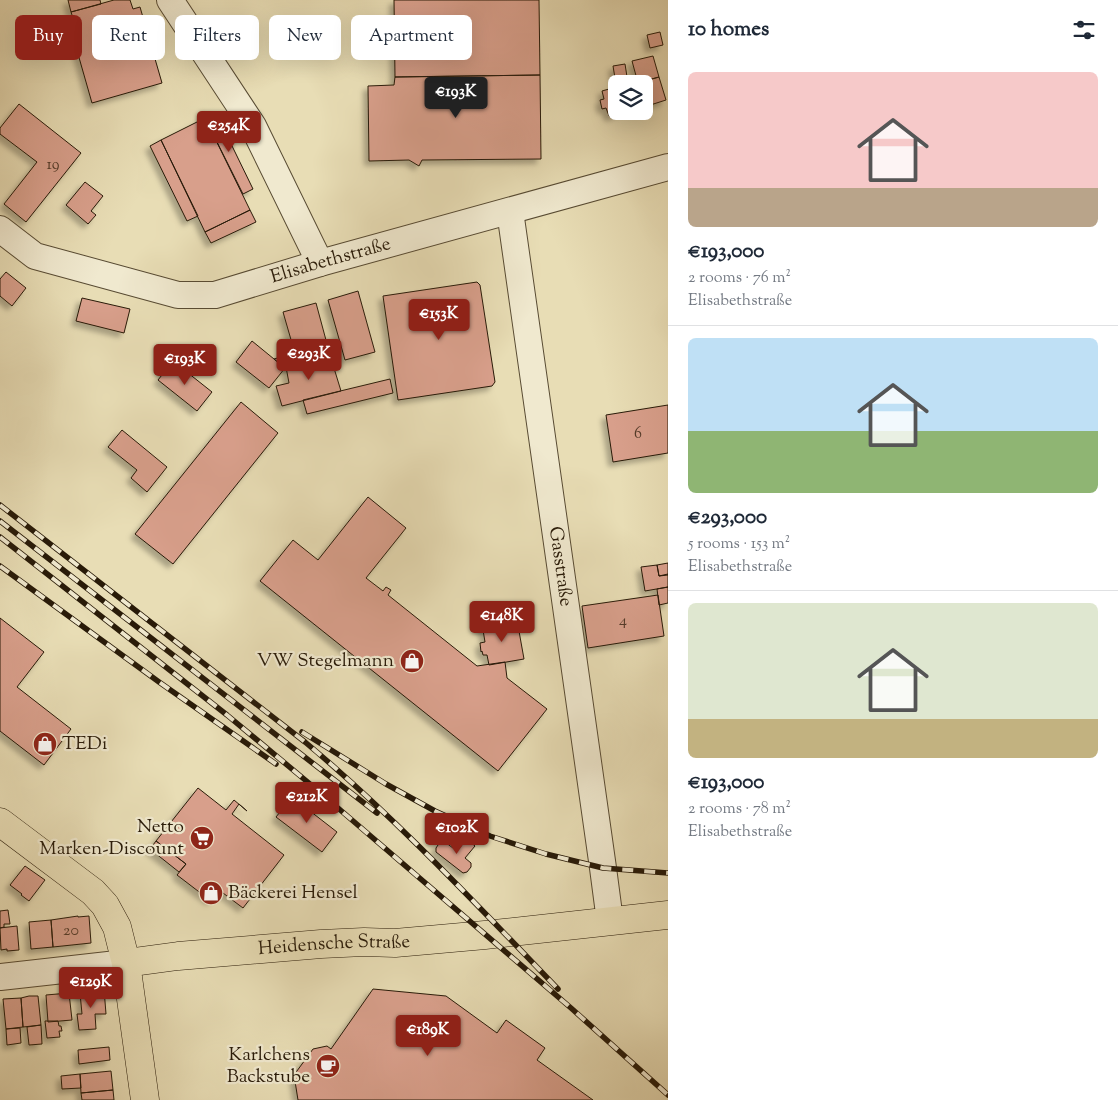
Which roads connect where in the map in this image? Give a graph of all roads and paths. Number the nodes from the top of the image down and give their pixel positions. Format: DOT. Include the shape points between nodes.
graph roads {
  1 [pos="170,0"];
  2 [pos="668,167"];
  3 [pos="510,211"];
  4 [pos="0,229"];
  5 [pos="320,264"];
  6 [pos="0,822"];
  7 [pos="668,915"];
  8 [pos="610,921"];
  9 [pos="126,963"];
  10 [pos="0,977"];
  11 [pos="145,1100"];
  1 -- 5 [label="street" via="253,126"];
  2 -- 3 [label="street, Elisabethstraße"];
  3 -- 5 [label="street, Elisabethstraße"];
  3 -- 8 [label="street, Gasstraße"];
  4 -- 5 [label="street, Elisabethstraße" via="35,256 178,295 215,295"];
  6 -- 9 [label="main road" via="99,898 117,927"];
  7 -- 8 [label="main road, Heidensche Straße"];
  8 -- 9 [label="main road, Heidensche Straße" via="467,936 321,944"];
  9 -- 10 [label="street, Heidensche Straße"];
  9 -- 11 [label="main road"];
}
